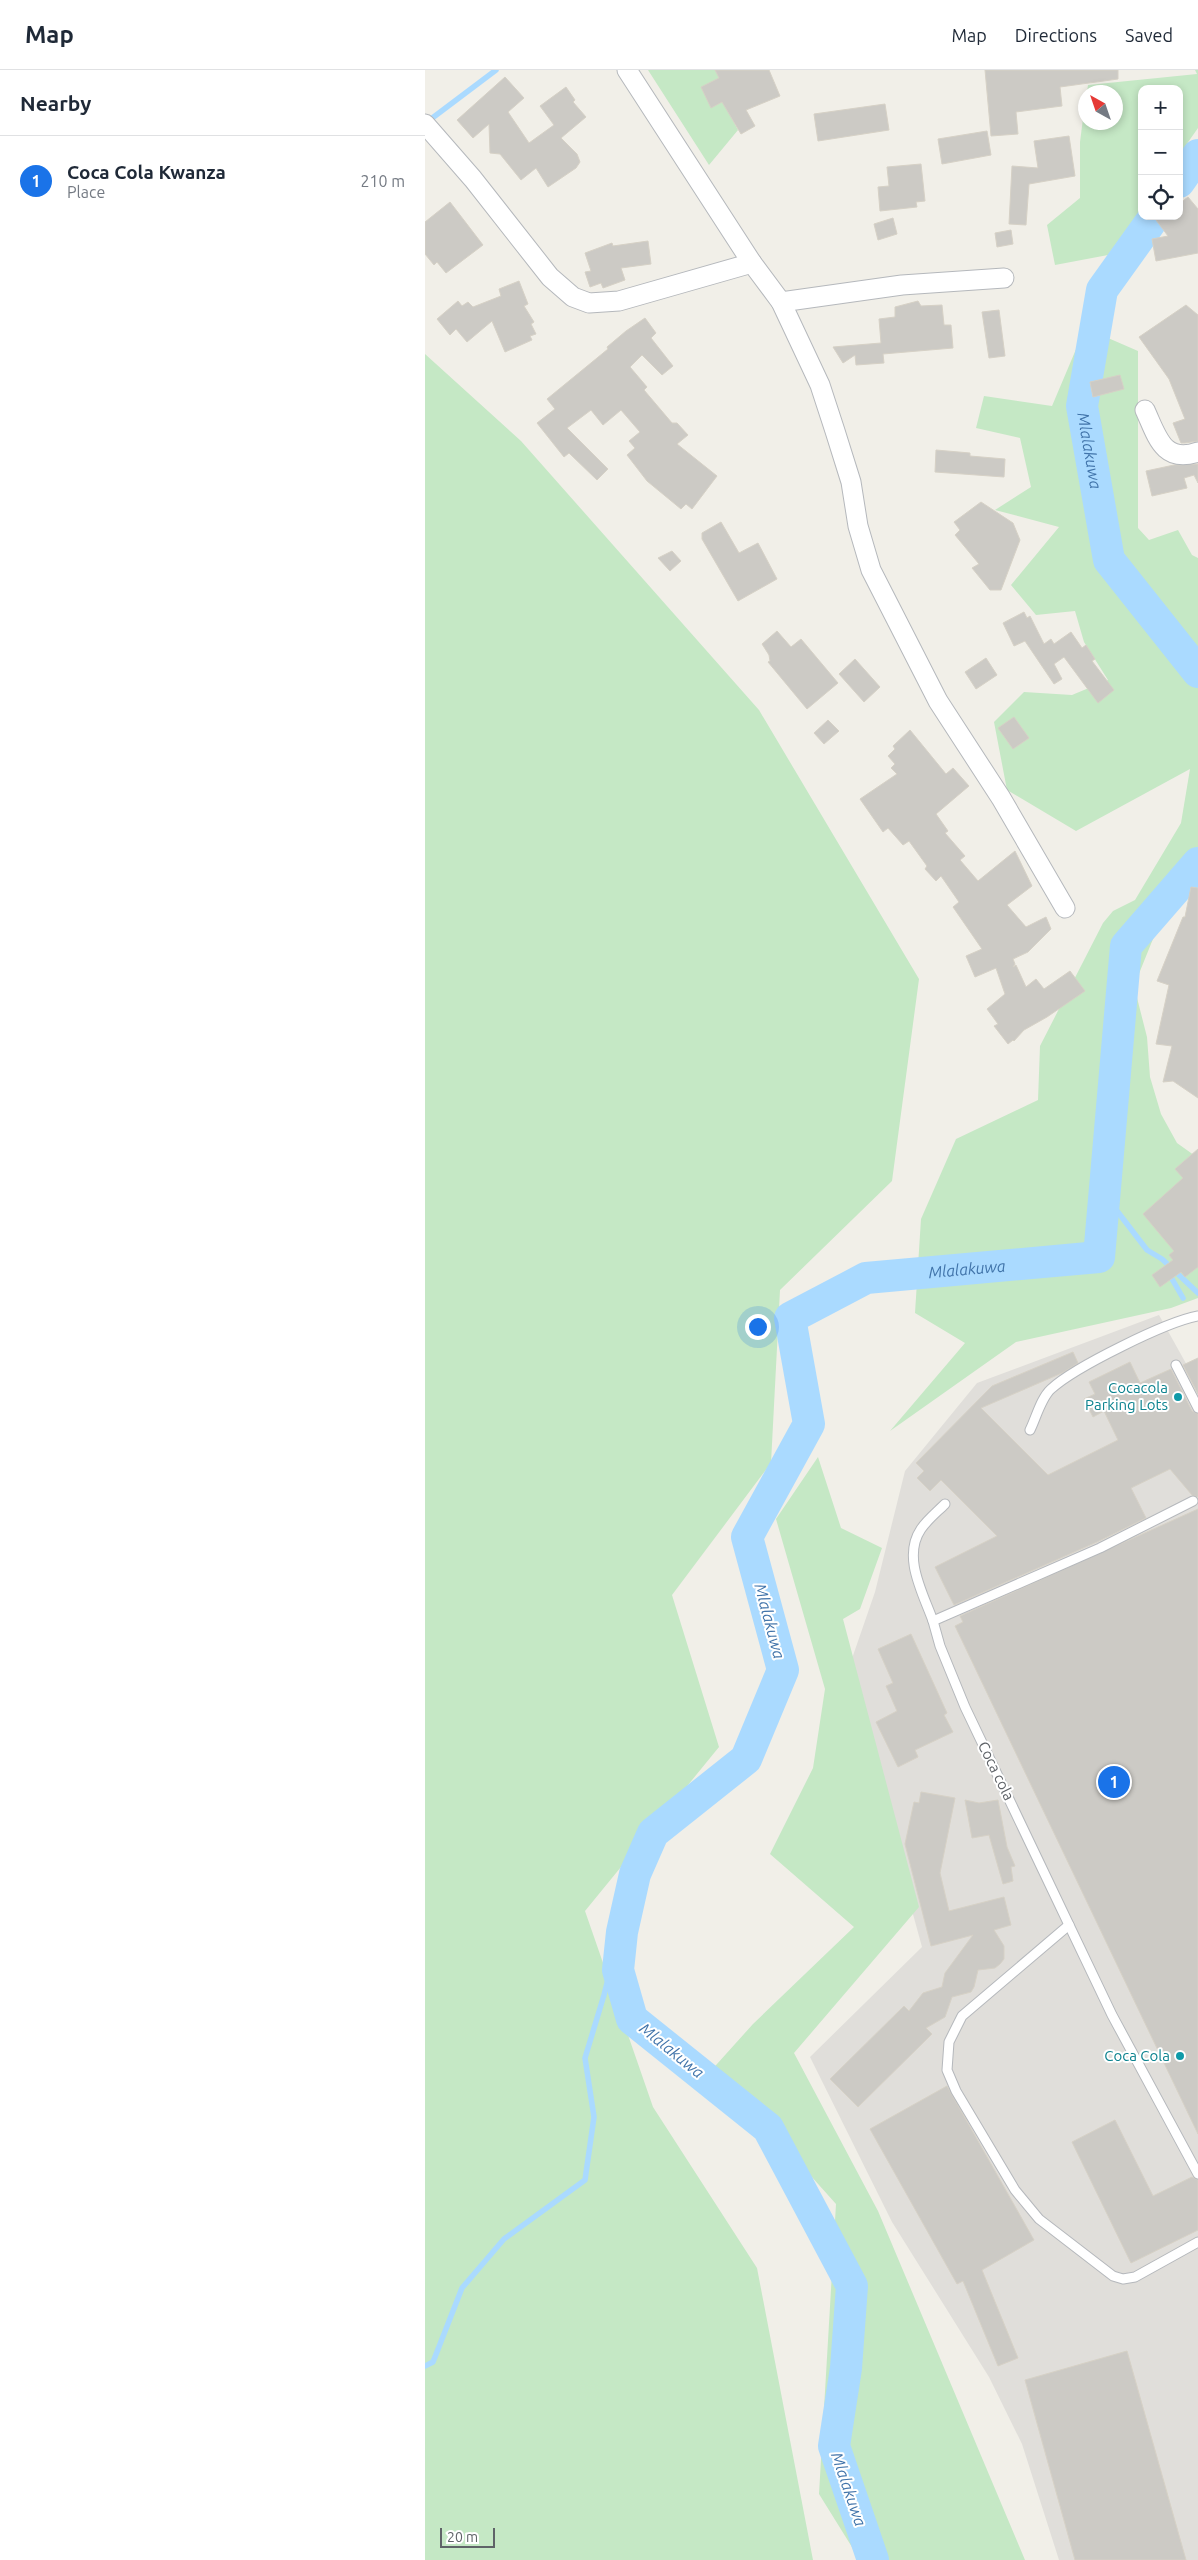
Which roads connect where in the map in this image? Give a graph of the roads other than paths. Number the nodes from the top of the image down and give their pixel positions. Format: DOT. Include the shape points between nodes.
graph roads {
  1 [pos="627,70"];
  2 [pos="425,124"];
  3 [pos="752,263"];
  4 [pos="1004,278"];
  5 [pos="781,302"];
  6 [pos="1145,410"];
  7 [pos="1198,452"];
  8 [pos="1065,908"];
  9 [pos="1198,1316"];
  10 [pos="1176,1365"];
  11 [pos="1198,1408"];
  12 [pos="1030,1430"];
  13 [pos="1193,1501"];
  14 [pos="945,1504"];
  15 [pos="933,1621"];
  16 [pos="1069,1925"];
  17 [pos="1198,2174"];
  18 [pos="1198,2242"];
  1 -- 3 [label="street"];
  2 -- 3 [label="street" via="550,277 573,297 589,303 619,301"];
  3 -- 5 [label="street"];
  4 -- 5 [label="street" via="902,286"];
  5 -- 8 [label="street" via="820,385 851,482 858,526 871,570 938,701 1001,798"];
  6 -- 7 [label="street" via="1161,445 1180,456"];
  9 -- 12 [label="lane" via="1154,1332 1088,1364 1050,1390"];
  10 -- 11 [label="lane"];
  13 -- 15 [label="lane" via="1101,1548"];
  14 -- 15 [label="lane, Coca cola" via="921,1529 912,1547 913,1568"];
  15 -- 16 [label="lane, Coca cola" via="965,1708"];
  16 -- 17 [label="lane, Coca cola" via="1112,2015"];
  16 -- 18 [label="lane" via="962,2016 949,2042 947,2070 956,2091 1015,2190 1039,2220 1113,2276 1123,2279 1135,2277"];
}
